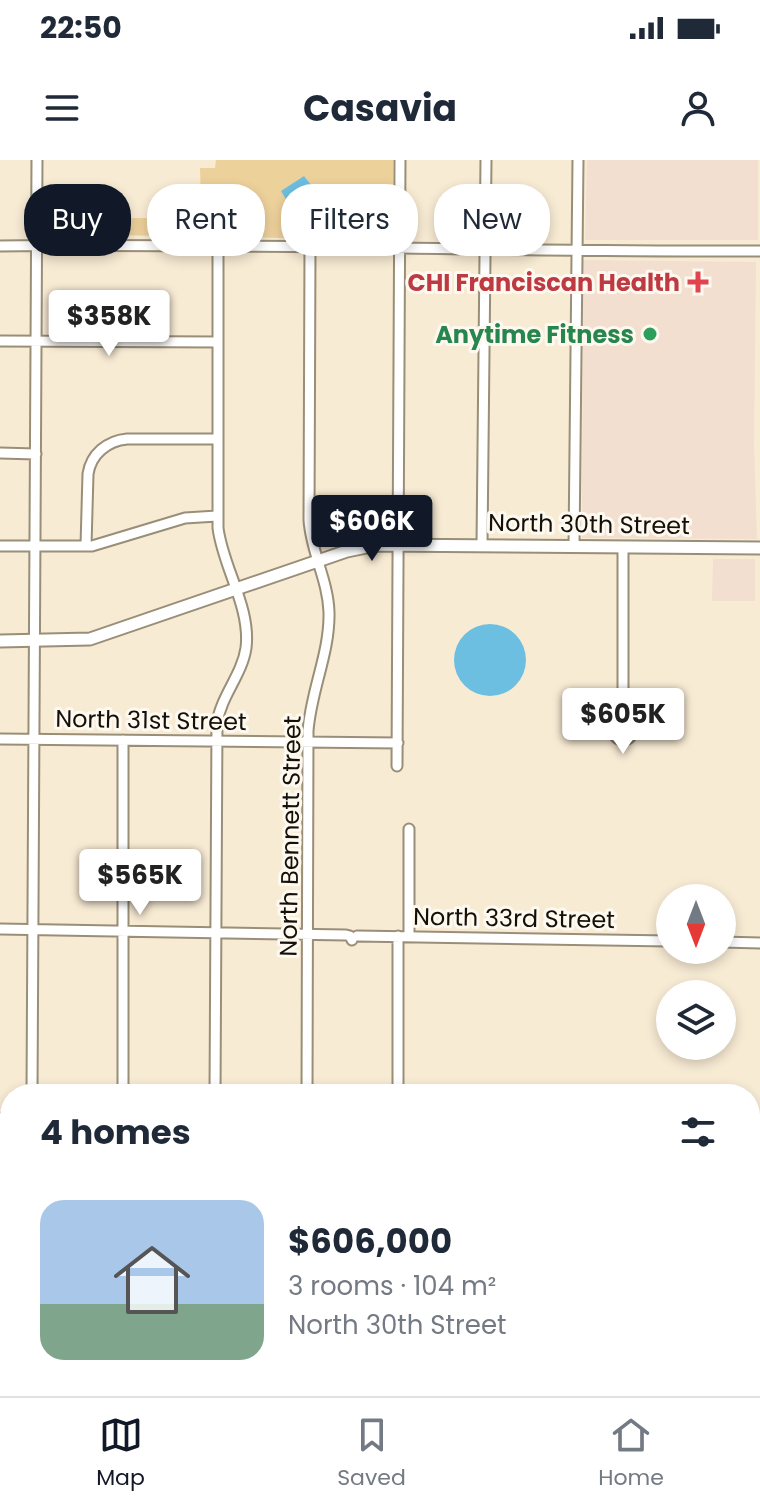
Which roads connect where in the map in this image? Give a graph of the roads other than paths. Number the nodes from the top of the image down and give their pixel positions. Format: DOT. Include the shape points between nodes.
graph roads {
  1 [pos="37,160"];
  2 [pos="400,160"];
  3 [pos="486,160"];
  4 [pos="578,160"];
  5 [pos="37,184"];
  6 [pos="400,184"];
  7 [pos="486,184"];
  8 [pos="0,246"];
  9 [pos="24,246"];
  10 [pos="550,251"];
  11 [pos="576,251"];
  12 [pos="760,251"];
  13 [pos="37,256"];
  14 [pos="218,256"];
  15 [pos="310,256"];
  16 [pos="400,256"];
  17 [pos="485,256"];
  18 [pos="0,341"];
  19 [pos="36,341"];
  20 [pos="218,342"];
  21 [pos="217,439"];
  22 [pos="0,453"];
  23 [pos="36,454"];
  24 [pos="217,516"];
  25 [pos="399,543"];
  26 [pos="482,545"];
  27 [pos="0,546"];
  28 [pos="86,546"];
  29 [pos="574,546"];
  30 [pos="35,547"];
  31 [pos="623,547"];
  32 [pos="760,548"];
  33 [pos="318,561"];
  34 [pos="235,590"];
  35 [pos="0,641"];
  36 [pos="35,641"];
  37 [pos="623,720"];
  38 [pos="0,739"];
  39 [pos="34,739"];
  40 [pos="123,740"];
  41 [pos="216,741"];
  42 [pos="308,742"];
  43 [pos="398,743"];
  44 [pos="397,766"];
  45 [pos="409,829"];
  46 [pos="0,929"];
  47 [pos="33,931"];
  48 [pos="123,931"];
  49 [pos="214,933"];
  50 [pos="308,934"];
  51 [pos="403,936"];
  52 [pos="656,941"];
  53 [pos="736,942"];
  54 [pos="760,943"];
  55 [pos="32,1084"];
  56 [pos="123,1084"];
  57 [pos="215,1084"];
  58 [pos="307,1084"];
  59 [pos="398,1084"];
  60 [pos="760,1240"];
  61 [pos="760,1325"];
  1 -- 5 [label="street"];
  2 -- 6 [label="street"];
  3 -- 7 [label="street"];
  4 -- 11 [label="street"];
  8 -- 9 [label="street"];
  10 -- 11 [label="street"];
  11 -- 12 [label="street"];
  11 -- 29 [label="street"];
  13 -- 19 [label="street"];
  14 -- 20 [label="street"];
  15 -- 33 [label="street, North Bennett Street" via="309,520"];
  16 -- 25 [label="street"];
  17 -- 26 [label="street"];
  18 -- 19 [label="street"];
  19 -- 20 [label="street"];
  19 -- 23 [label="street"];
  20 -- 21 [label="street"];
  21 -- 24 [label="street"];
  21 -- 28 [label="street" via="127,439 101,450 89,465"];
  22 -- 23 [label="street"];
  23 -- 30 [label="street"];
  24 -- 28 [label="street" via="185,518"];
  24 -- 34 [label="street"];
  25 -- 26 [label="main road, North 30th Street"];
  25 -- 33 [label="main road, North 30th Street" via="358,548"];
  25 -- 43 [label="street"];
  26 -- 29 [label="main road, North 30th Street"];
  27 -- 30 [label="street"];
  28 -- 30 [label="street"];
  29 -- 31 [label="main road, North 30th Street"];
  30 -- 36 [label="street"];
  31 -- 32 [label="main road, North 30th Street"];
  31 -- 37 [label="street"];
  33 -- 34 [label="main road, North 30th Street"];
  33 -- 42 [label="street, North Bennett Street" via="329,626"];
  34 -- 36 [label="main road, North 30th Street" via="90,639"];
  34 -- 41 [label="street" via="246,644 219,711"];
  35 -- 36 [label="main road, North 30th Street"];
  36 -- 39 [label="street"];
  38 -- 39 [label="street, North 31st Street"];
  39 -- 40 [label="street, North 31st Street"];
  39 -- 47 [label="street"];
  40 -- 41 [label="street, North 31st Street"];
  40 -- 48 [label="street"];
  41 -- 42 [label="street, North 31st Street"];
  41 -- 49 [label="street"];
  42 -- 43 [label="street, North 31st Street"];
  42 -- 50 [label="street, North Bennett Street"];
  43 -- 44 [label="street"];
  45 -- 51 [label="street"];
  46 -- 47 [label="street, North 33rd Street"];
  47 -- 48 [label="street, North 33rd Street"];
  47 -- 55 [label="street"];
  48 -- 49 [label="street, North 33rd Street"];
  48 -- 56 [label="street"];
  49 -- 50 [label="street, North 33rd Street"];
  49 -- 57 [label="street"];
  50 -- 51 [label="street, North 33rd Street"];
  50 -- 58 [label="street, North Bennett Street"];
  51 -- 52 [label="street, North 33rd Street"];
  51 -- 59 [label="street"];
  53 -- 54 [label="street"];
  60 -- 61 [label="main road"];
}
